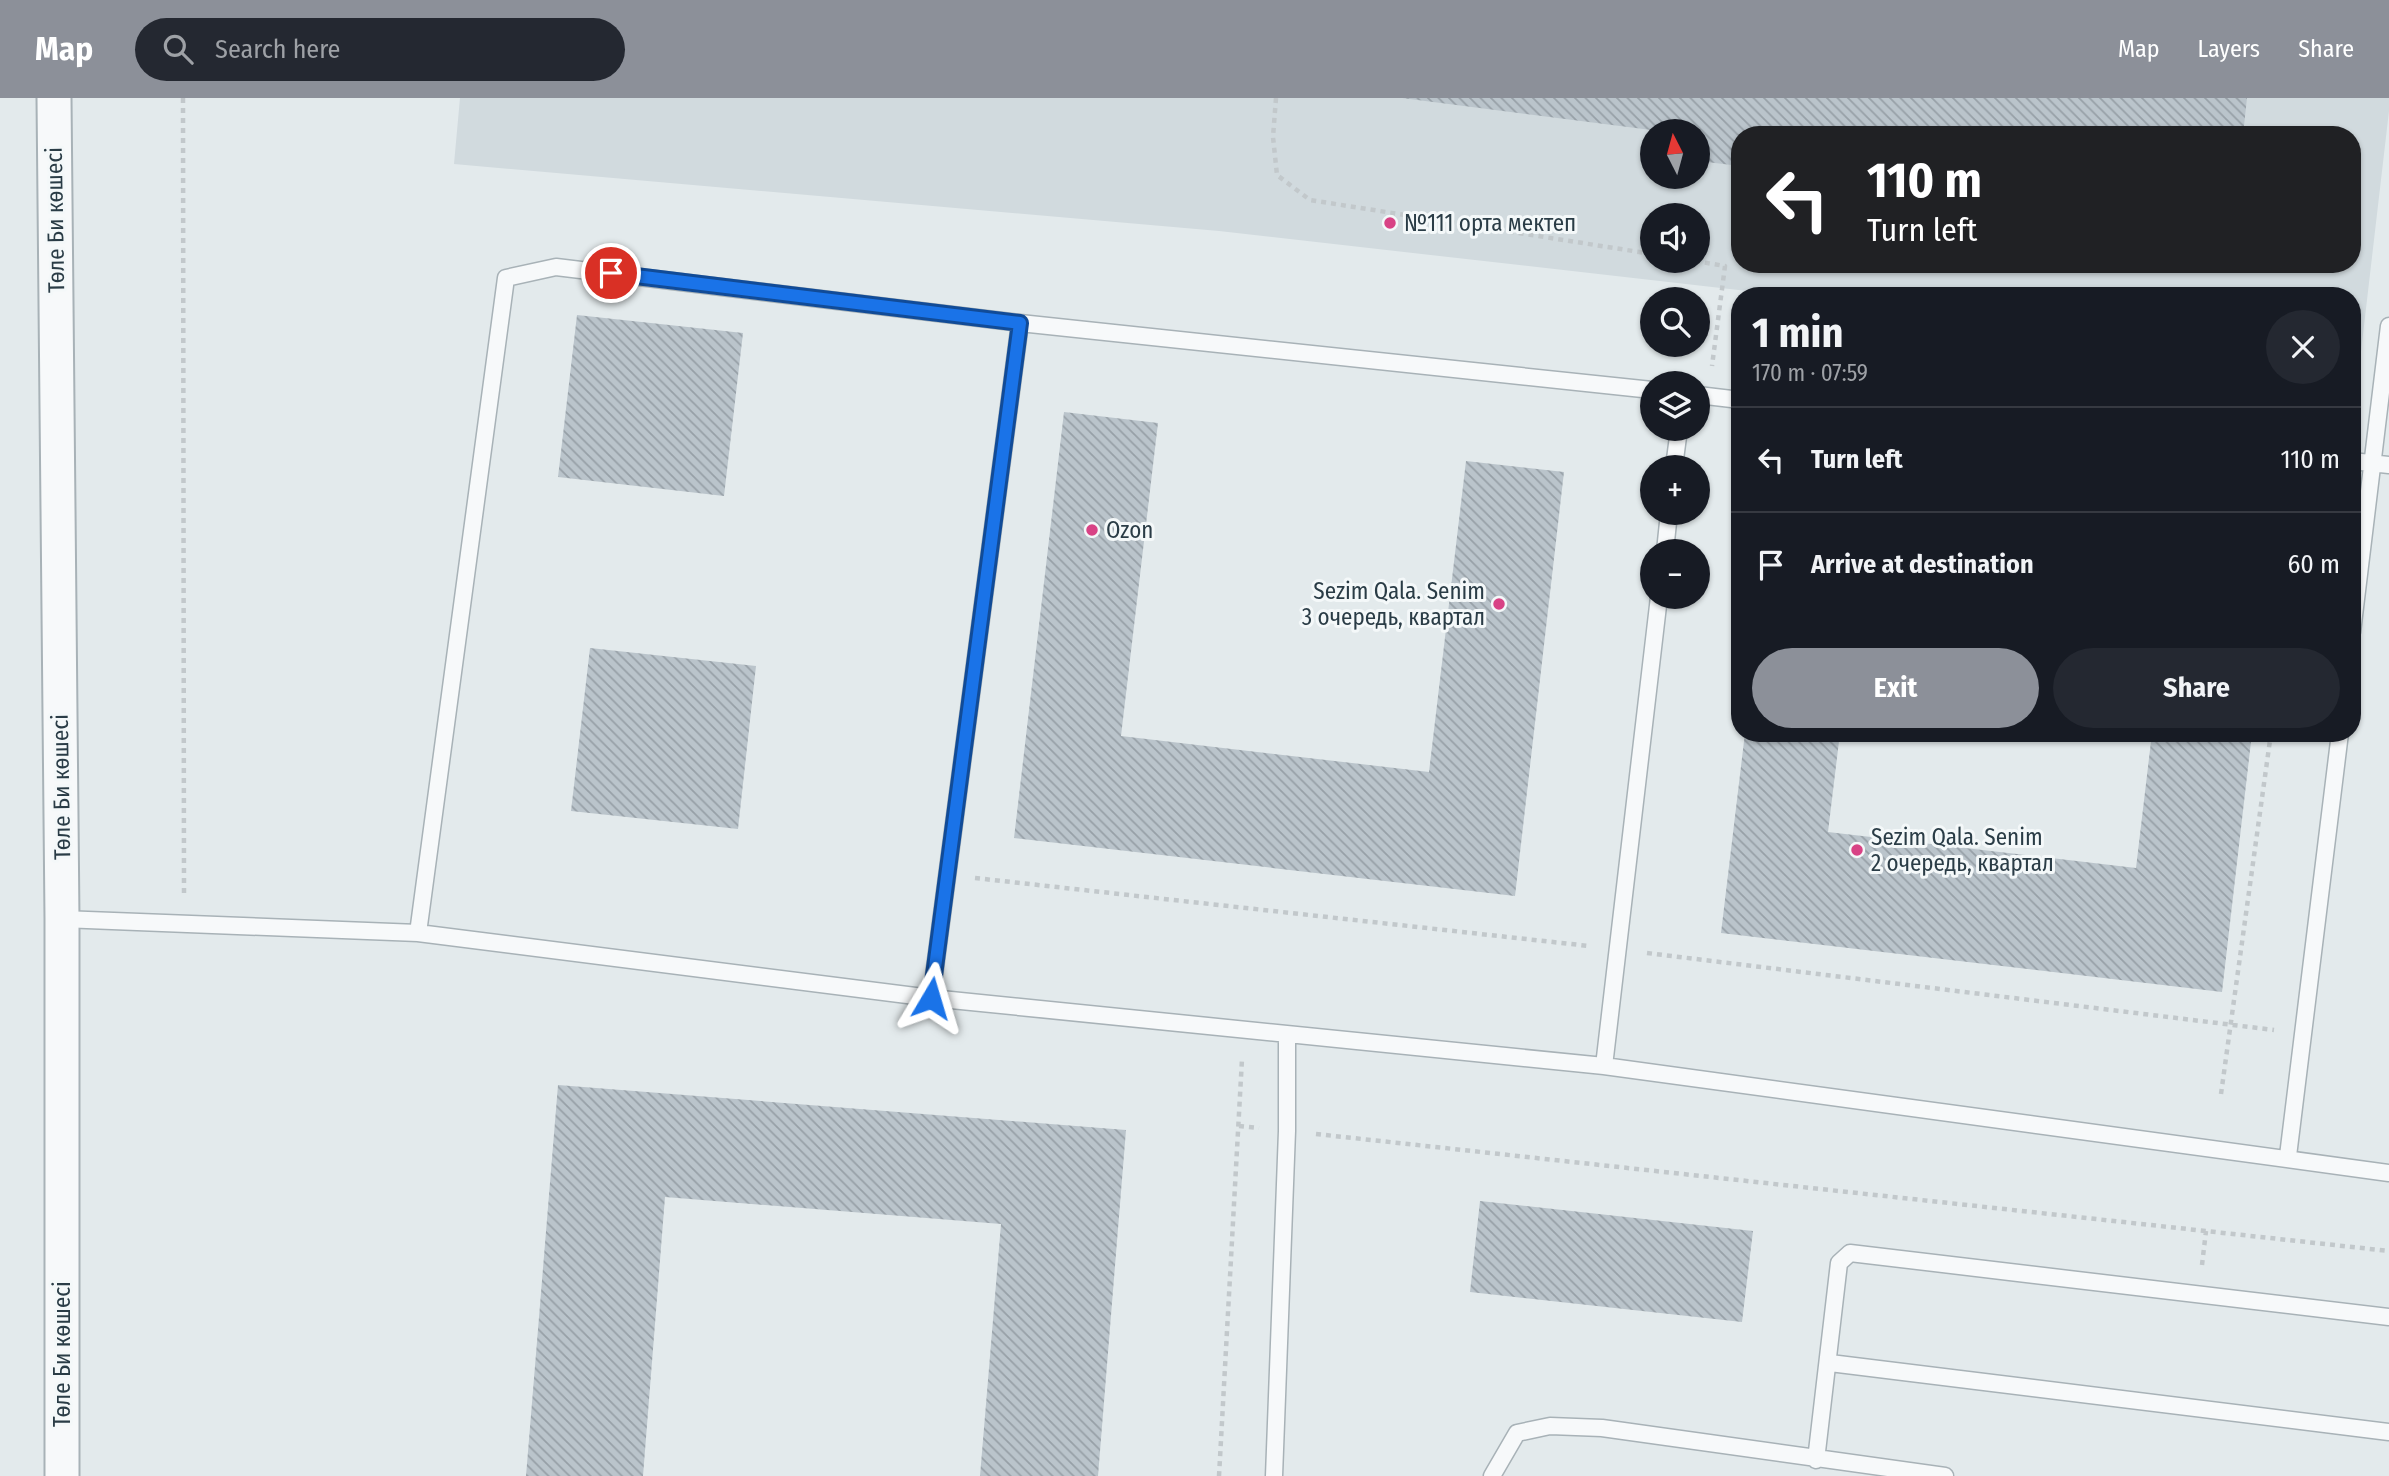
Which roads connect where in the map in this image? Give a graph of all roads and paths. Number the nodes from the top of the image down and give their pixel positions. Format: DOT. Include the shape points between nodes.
graph roads {
  1 [pos="54,98"];
  2 [pos="183,98"];
  3 [pos="1276,98"];
  4 [pos="1640,252"];
  5 [pos="1710,263"];
  6 [pos="1020,323"];
  7 [pos="2389,326"];
  8 [pos="1707,371"];
  9 [pos="1640,389"];
  10 [pos="1710,397"];
  11 [pos="1731,399"];
  12 [pos="2361,462"];
  13 [pos="2381,464"];
  14 [pos="2361,580"];
  15 [pos="1658,609"];
  16 [pos="2270,742"];
  17 [pos="2339,742"];
  18 [pos="62,919"];
  19 [pos="184,923"];
  20 [pos="418,933"];
  21 [pos="931,998"];
  22 [pos="1244,1030"];
  23 [pos="1287,1034"];
  24 [pos="1604,1066"];
  25 [pos="2221,1094"];
  26 [pos="1238,1126"];
  27 [pos="1287,1131"];
  28 [pos="2288,1156"];
  29 [pos="2389,1173"];
  30 [pos="2389,1251"];
  31 [pos="2389,1317"];
  32 [pos="1830,1363"];
  33 [pos="2389,1432"];
  34 [pos="1816,1460"];
  35 [pos="62,1476"];
  36 [pos="1219,1476"];
  37 [pos="1275,1476"];
  38 [pos="1492,1476"];
  39 [pos="1945,1476"];
  1 -- 18 [label="street, Төле Би көшесі"];
  2 -- 19 [label="path"];
  3 -- 4 [label="path" via="1273,137 1277,175 1310,200"];
  5 -- 8 [label="path" via="1725,265"];
  6 -- 9 [label="lane"];
  6 -- 20 [label="lane" via="556,267 506,278"];
  6 -- 21 [label="lane"];
  7 -- 13 [label="lane"];
  10 -- 11 [label="lane"];
  12 -- 13 [label="lane"];
  13 -- 14 [label="lane"];
  15 -- 24 [label="lane"];
  16 -- 25 [label="path"];
  17 -- 28 [label="lane"];
  18 -- 19 [label="lane"];
  18 -- 35 [label="street, Төле Би көшесі"];
  19 -- 20 [label="lane"];
  20 -- 21 [label="lane"];
  21 -- 22 [label="lane"];
  22 -- 23 [label="lane"];
  22 -- 26 [label="path"];
  23 -- 24 [label="lane"];
  23 -- 27 [label="lane"];
  24 -- 28 [label="lane"];
  26 -- 27 [label="path"];
  26 -- 36 [label="path"];
  27 -- 30 [label="path"];
  27 -- 37 [label="lane"];
  28 -- 29 [label="lane"];
  31 -- 32 [label="lane" via="1858,1252 1839,1263"];
  32 -- 33 [label="lane"];
  32 -- 34 [label="lane"];
  34 -- 38 [label="lane" via="1602,1428 1550,1426 1517,1433"];
  34 -- 39 [label="lane"];
}
